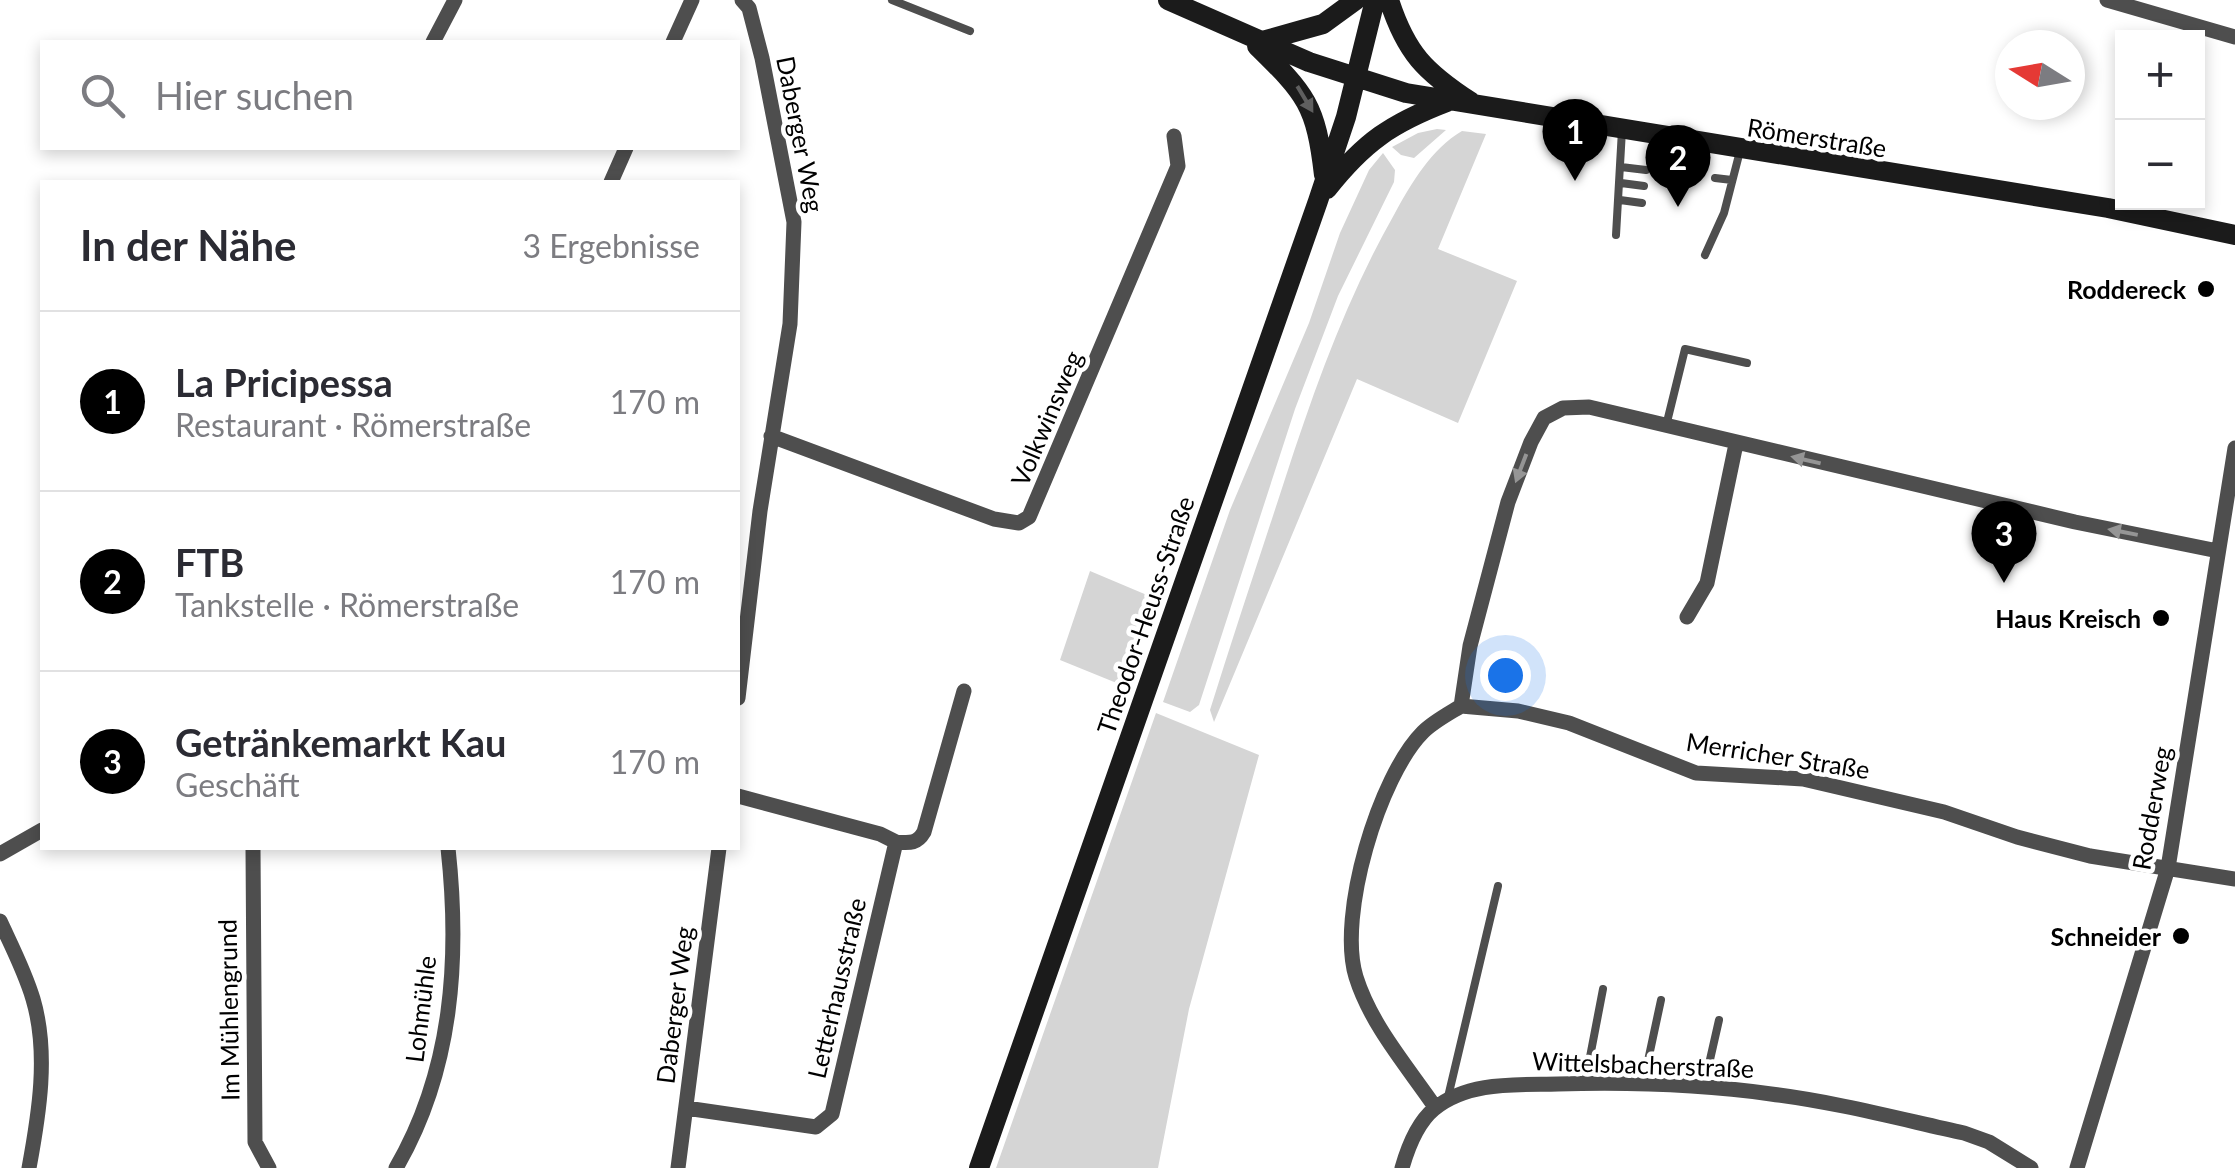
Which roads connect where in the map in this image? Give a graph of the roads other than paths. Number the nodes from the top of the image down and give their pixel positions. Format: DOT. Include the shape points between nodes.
graph roads {
  1 [pos="455,0"];
  2 [pos="692,0"];
  3 [pos="742,0"];
  4 [pos="892,0"];
  5 [pos="1168,0"];
  6 [pos="1356,0"];
  7 [pos="1375,0"];
  8 [pos="1389,0"];
  9 [pos="2114,1"];
  10 [pos="970,32"];
  11 [pos="2235,37"];
  12 [pos="434,40"];
  13 [pos="673,40"];
  14 [pos="1252,40"];
  15 [pos="1356,79"];
  16 [pos="1449,102"];
  17 [pos="1477,106"];
  18 [pos="1622,130"];
  19 [pos="1174,136"];
  20 [pos="1740,149"];
  21 [pos="625,150"];
  22 [pos="1621,166"];
  23 [pos="1646,170"];
  24 [pos="1715,178"];
  25 [pos="612,180"];
  26 [pos="1325,180"];
  27 [pos="1732,180"];
  28 [pos="1621,183"];
  29 [pos="1644,186"];
  30 [pos="1714,195"];
  31 [pos="1728,197"];
  32 [pos="1620,200"];
  33 [pos="1318,201"];
  34 [pos="1642,203"];
  35 [pos="1711,211"];
  36 [pos="1724,213"];
  37 [pos="1616,234"];
  38 [pos="2235,234"];
  39 [pos="1705,255"];
  40 [pos="1747,363"];
  41 [pos="1666,426"];
  42 [pos="771,436"];
  43 [pos="1736,444"];
  44 [pos="2235,448"];
  45 [pos="2218,551"];
  46 [pos="1687,617"];
  47 [pos="740,682"];
  48 [pos="964,691"];
  49 [pos="1460,706"];
  50 [pos="740,797"];
  51 [pos="40,831"];
  52 [pos="896,842"];
  53 [pos="253,850"];
  54 [pos="448,850"];
  55 [pos="719,850"];
  56 [pos="0,854"];
  57 [pos="2168,868"];
  58 [pos="2235,879"];
  59 [pos="1498,886"];
  60 [pos="0,921"];
  61 [pos="1603,988"];
  62 [pos="1661,1000"];
  63 [pos="1719,1020"];
  64 [pos="1584,1083"];
  65 [pos="1643,1084"];
  66 [pos="1704,1086"];
  67 [pos="1441,1104"];
  68 [pos="686,1108"];
  69 [pos="29,1168"];
  70 [pos="269,1168"];
  71 [pos="396,1168"];
  72 [pos="678,1168"];
  73 [pos="979,1168"];
  74 [pos="1402,1168"];
  75 [pos="2032,1168"];
  76 [pos="2077,1168"];
  1 -- 12 [label="street"];
  2 -- 13 [label="street"];
  3 -- 42 [label="street, Daberger Weg" via="762,58 794,222 790,324"];
  4 -- 10 [label="lane"];
  5 -- 14 [label="main road, Römerstraße"];
  6 -- 14 [label="main road" via="1323,24"];
  7 -- 15 [label="main road, Theodor-Heuss-Straße"];
  8 -- 17 [label="main road" via="1415,58"];
  9 -- 11 [label="street"];
  14 -- 15 [label="main road, Römerstraße"];
  14 -- 26 [label="main road, one-way" via="1307,100"];
  15 -- 16 [label="main road, Römerstraße"];
  15 -- 26 [label="main road, Theodor-Heuss-Straße"];
  16 -- 17 [label="main road, Römerstraße"];
  16 -- 33 [label="main road" via="1378,134"];
  17 -- 18 [label="main road, Römerstraße"];
  18 -- 20 [label="main road, Römerstraße"];
  18 -- 22 [label="lane"];
  19 -- 42 [label="street, Volkwinsweg" via="1178,166 1029,518 994,520"];
  20 -- 27 [label="lane"];
  20 -- 38 [label="main road, Römerstraße"];
  21 -- 25 [label="street"];
  22 -- 23 [label="lane"];
  22 -- 28 [label="lane"];
  24 -- 27 [label="lane"];
  26 -- 33 [label="main road, Theodor-Heuss-Straße"];
  27 -- 31 [label="lane"];
  28 -- 29 [label="lane"];
  28 -- 32 [label="lane"];
  30 -- 31 [label="lane"];
  31 -- 36 [label="lane"];
  32 -- 34 [label="lane"];
  32 -- 37 [label="lane"];
  33 -- 73 [label="main road, Theodor-Heuss-Straße"];
  35 -- 36 [label="lane"];
  36 -- 39 [label="lane"];
  40 -- 41 [label="lane" via="1685,349"];
  41 -- 43 [label="street"];
  41 -- 49 [label="street, one-way" via="1589,407 1563,408 1544,418 1508,502"];
  42 -- 47 [label="street, Daberger Weg"];
  45 -- 43 [label="street, one-way"];
  43 -- 46 [label="street" via="1707,583"];
  44 -- 45 [label="street, Rodderweg"];
  45 -- 57 [label="street, Rodderweg"];
  48 -- 52 [label="street" via="924,832 912,843"];
  49 -- 57 [label="street, Merricher Straße" via="1570,722 1696,773 1803,779 2090,856"];
  49 -- 67 [label="street" via="1424,730 1405,754 1355,881 1350,912 1352,958 1368,1009"];
  50 -- 52 [label="street"];
  51 -- 56 [label="street"];
  52 -- 68 [label="street, Letterhausstraße" via="832,1114 816,1127"];
  53 -- 70 [label="street, Im Mühlengrund" via="256,1142"];
  54 -- 71 [label="street, Lohmühle" via="453,972 443,1051 415,1136"];
  55 -- 68 [label="street, Daberger Weg"];
  57 -- 58 [label="street, Merricher Straße"];
  57 -- 76 [label="street, Rodderweg"];
  59 -- 67 [label="lane"];
  60 -- 69 [label="street" via="26,977 39,1028 39,1108"];
  61 -- 64 [label="lane"];
  62 -- 65 [label="lane"];
  63 -- 66 [label="lane"];
  64 -- 65 [label="street, Wittelsbacherstraße"];
  64 -- 67 [label="street, Wittelsbacherstraße" via="1480,1088"];
  65 -- 66 [label="street, Wittelsbacherstraße"];
  66 -- 75 [label="street, Wittelsbacherstraße" via="1964,1133"];
  67 -- 74 [label="street" via="1422,1120"];
  68 -- 72 [label="street, Daberger Weg"];
}
